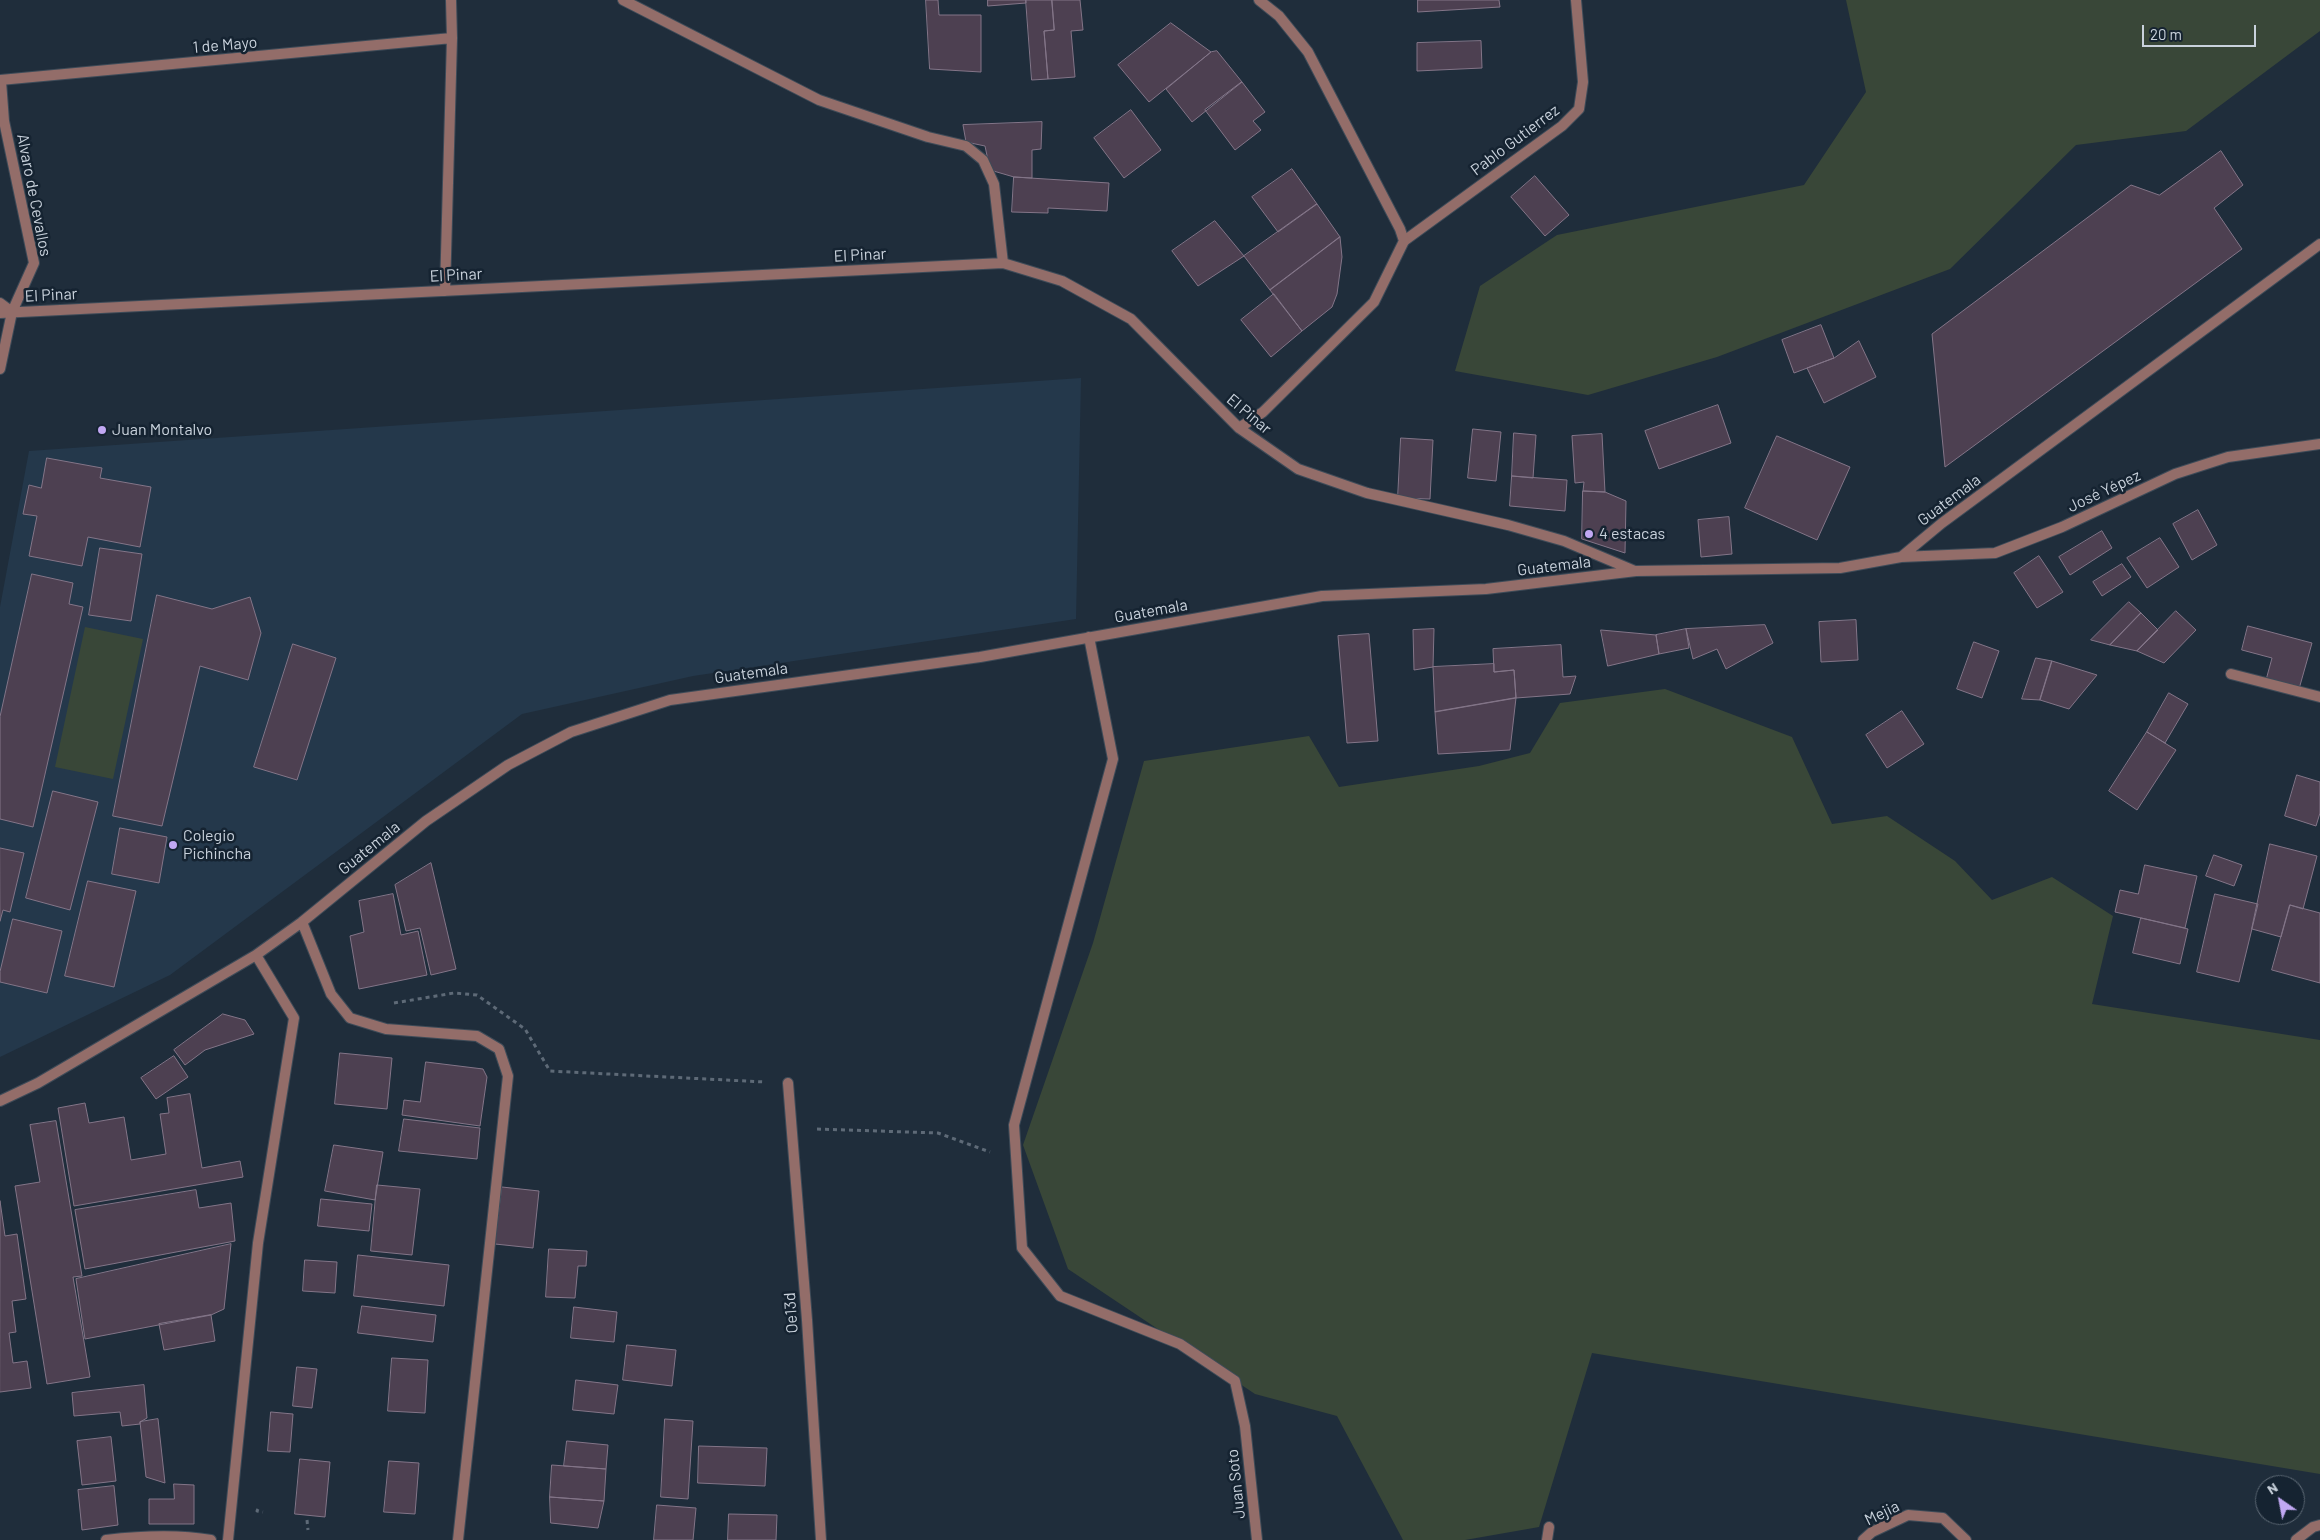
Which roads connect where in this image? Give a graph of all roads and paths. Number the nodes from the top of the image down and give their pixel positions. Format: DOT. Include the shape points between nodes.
graph roads {
  1 [pos="451,0"];
  2 [pos="624,0"];
  3 [pos="1259,0"];
  4 [pos="1576,0"];
  5 [pos="452,38"];
  6 [pos="1,81"];
  7 [pos="1404,241"];
  8 [pos="2320,244"];
  9 [pos="1003,263"];
  10 [pos="445,291"];
  11 [pos="0,303"];
  12 [pos="12,312"];
  13 [pos="0,313"];
  14 [pos="0,369"];
  15 [pos="1239,428"];
  16 [pos="2320,444"];
  17 [pos="1900,557"];
  18 [pos="1636,572"];
  19 [pos="1089,638"];
  20 [pos="2231,674"];
  21 [pos="2320,697"];
  22 [pos="302,922"];
  23 [pos="256,955"];
  24 [pos="390,1003"];
  25 [pos="788,1083"];
  26 [pos="0,1101"];
  27 [pos="815,1129"];
  28 [pos="1016,1162"];
  29 [pos="261,1512"];
  30 [pos="258,1520"];
  31 [pos="307,1520"];
  32 [pos="2320,1526"];
  33 [pos="1548,1527"];
  34 [pos="308,1530"];
  35 [pos="106,1540"];
  36 [pos="211,1540"];
  37 [pos="228,1540"];
  38 [pos="458,1540"];
  39 [pos="821,1540"];
  40 [pos="1257,1540"];
  41 [pos="1548,1540"];
  42 [pos="1863,1540"];
  43 [pos="1966,1540"];
  44 [pos="2296,1540"];
  1 -- 5 [label="street"];
  2 -- 9 [label="street" via="819,100 928,137 966,146 983,160 994,184"];
  3 -- 7 [label="street" via="1279,16 1308,52"];
  4 -- 7 [label="street, Pablo Gutierrez" via="1583,82 1579,109 1562,126"];
  5 -- 6 [label="street, 1 de Mayo"];
  5 -- 10 [label="street"];
  6 -- 12 [label="street, Alvaro de Cevallos" via="4,122 34,262"];
  7 -- 15 [label="street, Pablo Gutierrez" via="1374,302 1263,412"];
  8 -- 17 [label="street, Guatemala"];
  9 -- 10 [label="street, El Pinar"];
  9 -- 15 [label="street, El Pinar" via="1062,281 1131,319"];
  10 -- 12 [label="street, El Pinar"];
  11 -- 12 [label="street"];
  12 -- 13 [label="street, El Pinar"];
  12 -- 14 [label="street, Alvaro de Cevallos"];
  15 -- 18 [label="street, El Pinar" via="1278,457 1306,472 1366,493 1564,541"];
  16 -- 17 [label="street, José Yépez" via="2228,457 2175,474 2062,527 1995,553"];
  17 -- 18 [label="street, Guatemala" via="1840,568"];
  18 -- 19 [label="street, Guatemala" via="1486,589 1322,596"];
  19 -- 22 [label="street, Guatemala" via="980,657 670,700 570,732 508,765 426,820"];
  19 -- 28 [label="street, Juan Soto" via="1113,758 1014,1125"];
  20 -- 21 [label="street"];
  22 -- 23 [label="street, Guatemala"];
  22 -- 38 [label="street" via="330,994 350,1018 386,1029 477,1036 499,1049 508,1076"];
  23 -- 26 [label="street, Guatemala" via="38,1083"];
  23 -- 37 [label="street" via="294,1018 258,1243"];
  24 -- 25 [label="path" via="454,994 477,995 525,1029 550,1071"];
  25 -- 39 [label="street, Oe13d"];
  27 -- 28 [label="path" via="938,1133"];
  28 -- 40 [label="street, Juan Soto" via="1022,1248 1060,1296 1180,1344 1235,1381 1245,1426"];
  29 -- 30 [label="path"];
  31 -- 34 [label="path"];
  32 -- 44 [label="street" via="2313,1527"];
  33 -- 41 [label="street"];
  35 -- 36 [label="street" via="134,1537"];
  42 -- 43 [label="street, Mejia" via="1872,1532 1908,1515 1943,1518"];
}
